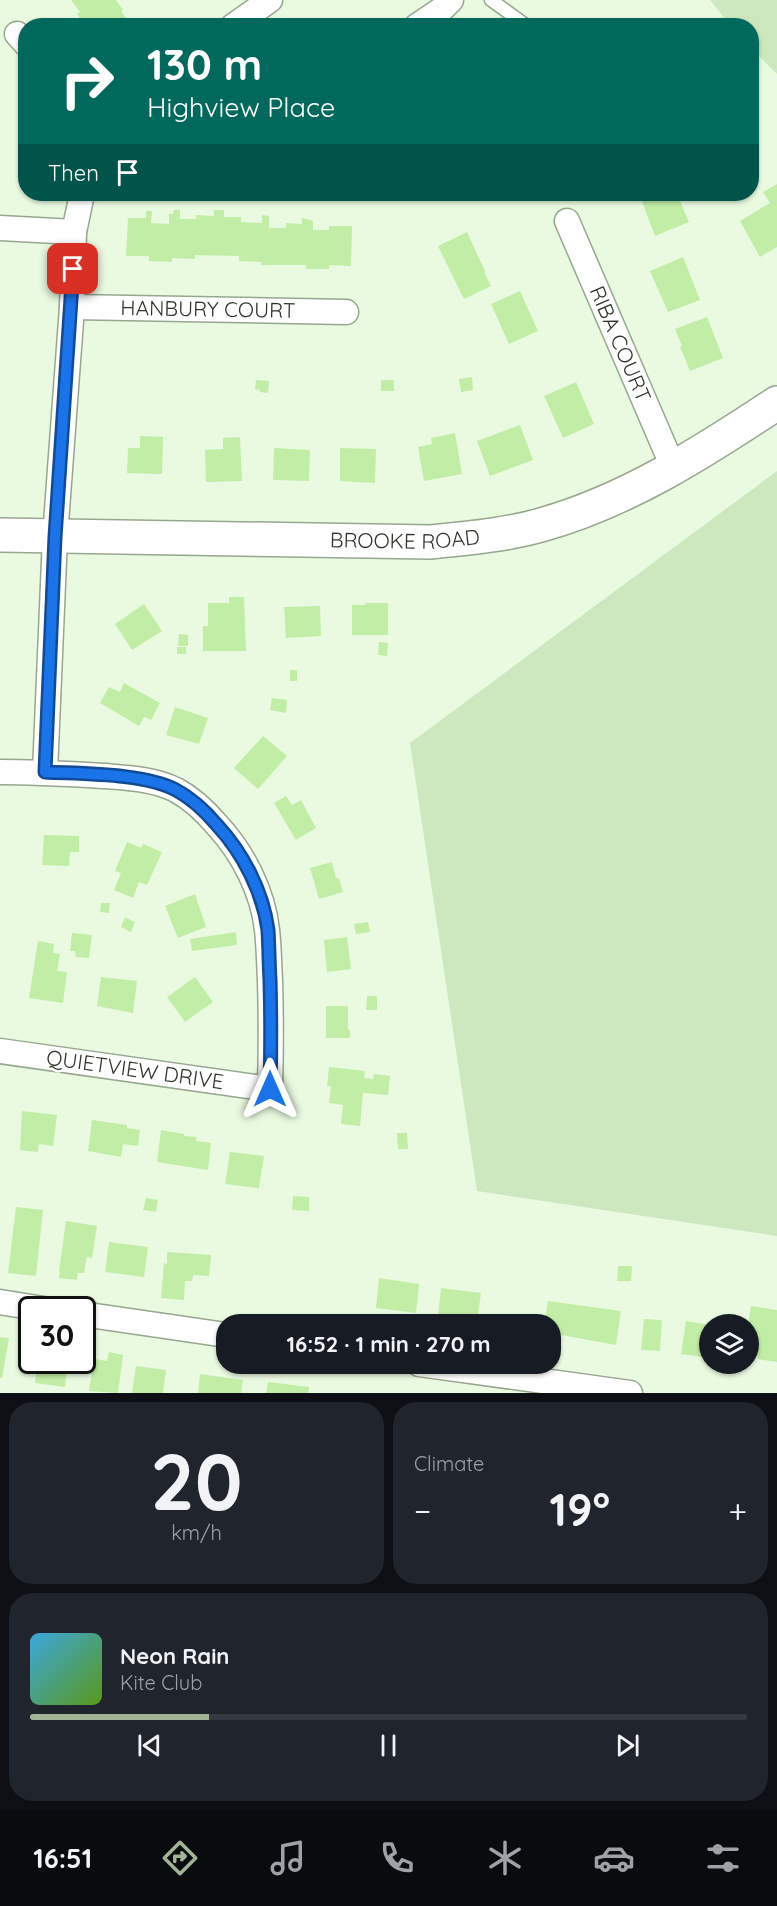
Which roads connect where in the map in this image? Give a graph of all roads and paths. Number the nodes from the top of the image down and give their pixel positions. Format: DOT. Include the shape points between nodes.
graph roads {
  1 [pos="270,0"];
  2 [pos="450,0"];
  3 [pos="491,0"];
  4 [pos="251,18"];
  5 [pos="429,18"];
  6 [pos="516,18"];
  7 [pos="81,201"];
  8 [pos="567,221"];
  9 [pos="0,228"];
  10 [pos="74,232"];
  11 [pos="72,307"];
  12 [pos="346,312"];
  13 [pos="777,403"];
  14 [pos="673,467"];
  15 [pos="0,535"];
  16 [pos="55,537"];
  17 [pos="0,772"];
  18 [pos="45,772"];
  19 [pos="0,1051"];
  20 [pos="0,1302"];
  21 [pos="18,1305"];
  22 [pos="96,1316"];
  23 [pos="216,1334"];
  24 [pos="492,1374"];
  25 [pos="630,1393"];
  1 -- 4 [label="street"];
  2 -- 5 [label="street"];
  3 -- 6 [label="lane"];
  7 -- 10 [label="street"];
  8 -- 14 [label="street, RIBA COURT"];
  9 -- 10 [label="street"];
  10 -- 11 [label="street"];
  11 -- 12 [label="street, HANBURY COURT"];
  11 -- 16 [label="street"];
  13 -- 14 [label="street, BROOKE ROAD"];
  14 -- 16 [label="street, BROOKE ROAD" via="614,499 574,515 478,537 431,542"];
  15 -- 16 [label="street, BROOKE ROAD"];
  16 -- 18 [label="street"];
  17 -- 18 [label="street"];
  18 -- 19 [label="street, QUIETVIEW DRIVE" via="137,779 166,786 198,806 226,835 253,879 267,929 270,1089"];
  20 -- 21 [label="street"];
  22 -- 23 [label="street"];
  24 -- 25 [label="street"];
}
